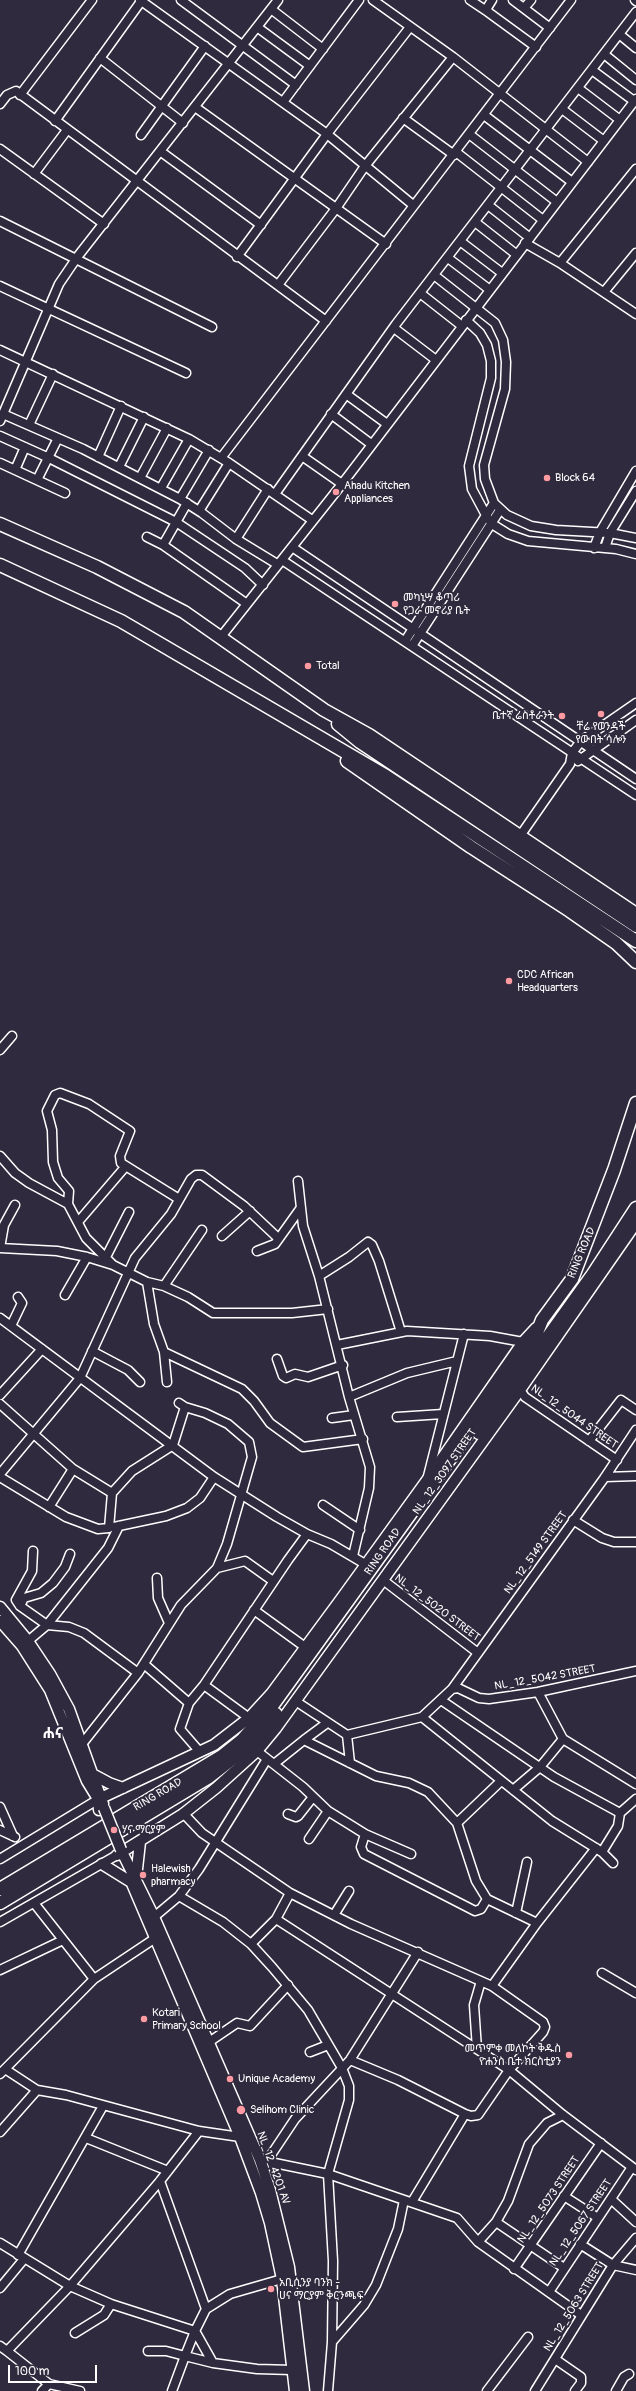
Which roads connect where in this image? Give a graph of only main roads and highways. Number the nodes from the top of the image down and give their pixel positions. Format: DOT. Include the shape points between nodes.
graph roads {
  1 [pos="0,524"];
  2 [pos="0,565"];
  3 [pos="228,685"];
  4 [pos="324,710"];
  5 [pos="636,914"];
  6 [pos="636,926"];
  7 [pos="636,942"];
  8 [pos="636,962"];
  9 [pos="636,1102"];
  10 [pos="636,1208"];
  11 [pos="636,1223"];
  12 [pos="542,1320"];
  13 [pos="0,1607"];
  14 [pos="0,1621"];
  15 [pos="94,1775"];
  16 [pos="123,1788"];
  17 [pos="101,1804"];
  18 [pos="140,1842"];
  19 [pos="119,1853"];
  20 [pos="102,1864"];
  21 [pos="134,1880"];
  22 [pos="0,1889"];
  23 [pos="0,1903"];
  24 [pos="295,2391"];
  25 [pos="304,2391"];
  1 -- 4 [label="highway" via="148,592 184,612"];
  2 -- 3 [label="highway" via="121,621"];
  3 -- 7 [label="highway" via="386,776"];
  3 -- 8 [label="highway" via="356,767 471,847 570,911 616,943"];
  4 -- 5 [label="highway" via="369,735"];
  4 -- 6 [label="highway" via="360,742"];
  9 -- 12 [label="highway, RING ROAD" via="614,1170 572,1279"];
  10 -- 23 [label="highway, RING ROAD" via="593,1274 262,1731 233,1760 186,1792"];
  11 -- 18 [label="main road, NL_12_3097 STREET" via="297,1702 257,1751 183,1814"];
  12 -- 16 [label="main road" via="523,1342 427,1480 271,1694 236,1729 200,1752"];
  12 -- 22 [label="highway, RING ROAD" via="536,1335 514,1369 255,1727 242,1740 200,1771"];
  13 -- 15 [label="main road" via="28,1641 69,1710"];
  14 -- 17 [label="main road" via="22,1646 50,1690 84,1775"];
  15 -- 16 [label="main road"];
  15 -- 17 [label="main road"];
  16 -- 17 [label="main road"];
  17 -- 19 [label="main road, bridge"];
  18 -- 19 [label="main road, NL_12_3097 STREET"];
  18 -- 21 [label="main road"];
  19 -- 21 [label="main road"];
  20 -- 21 [label="main road"];
  21 -- 24 [label="main road, NL_12_4201 AV" via="154,1939 240,2137 270,2223 282,2279"];
  21 -- 25 [label="main road, NL_12_4201 AV" via="154,1917 263,2160 289,2267"];
}
